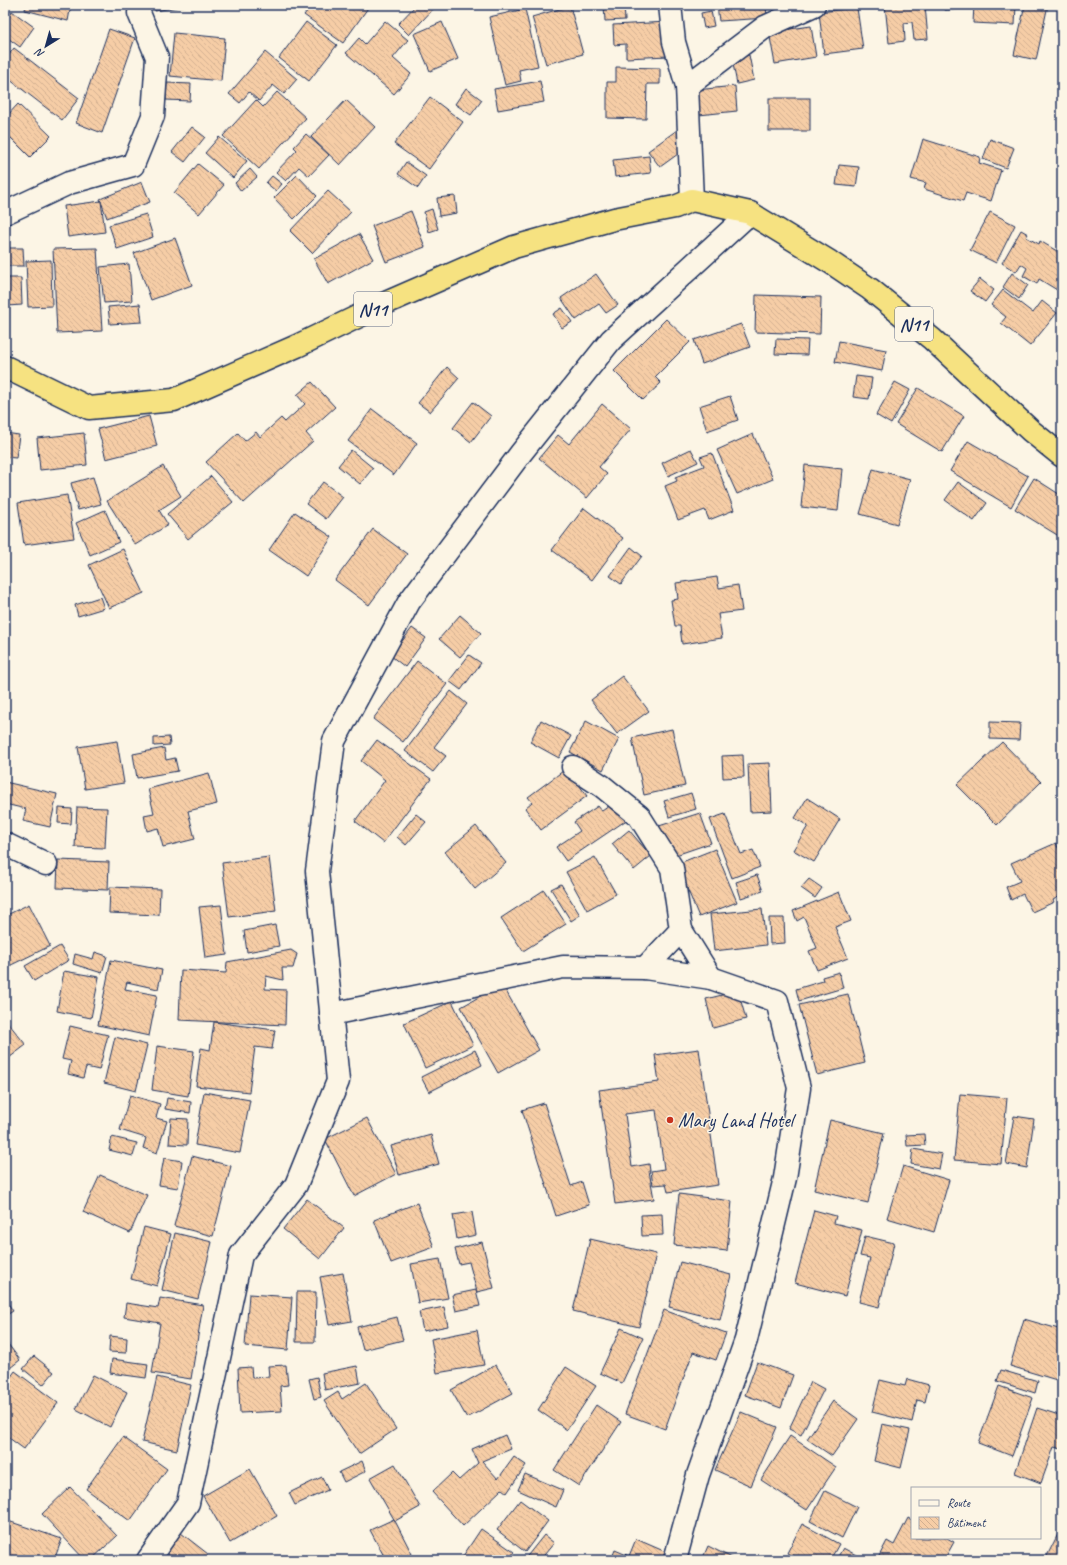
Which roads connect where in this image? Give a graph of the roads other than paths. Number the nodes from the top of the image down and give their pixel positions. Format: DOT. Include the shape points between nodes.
graph roads {
  1 [pos="140,5"];
  2 [pos="670,5"];
  3 [pos="814,5"];
  4 [pos="687,86"];
  5 [pos="692,200"];
  6 [pos="750,212"];
  7 [pos="5,213"];
  8 [pos="5,367"];
  9 [pos="1062,456"];
  10 [pos="572,767"];
  11 [pos="5,844"];
  12 [pos="46,864"];
  13 [pos="681,930"];
  14 [pos="645,968"];
  15 [pos="711,978"];
  16 [pos="331,1014"];
  17 [pos="148,1560"];
  18 [pos="675,1560"];
  1 -- 7 [label="street" via="139,13 157,57 153,116 133,165 69,183"];
  2 -- 4 [label="street" via="674,42"];
  3 -- 4 [label="street" via="765,27"];
  4 -- 5 [label="street"];
  5 -- 6 [label="highway, N11"];
  5 -- 8 [label="highway, N11" via="675,207 614,219 514,247 174,400 89,408"];
  6 -- 9 [label="highway, N11" via="870,289 932,339 1031,431"];
  6 -- 16 [label="street" via="611,340 526,448 409,602 334,741 317,871"];
  10 -- 13 [label="street" via="602,786 639,816 672,868"];
  11 -- 12 [label="street"];
  13 -- 14 [label="street"];
  13 -- 15 [label="street"];
  14 -- 15 [label="street"];
  14 -- 16 [label="street" via="563,967"];
  15 -- 18 [label="street" via="778,1001 799,1088 785,1178 746,1340 698,1475"];
  16 -- 17 [label="street" via="338,1080 296,1186 241,1255 188,1502"];
}
